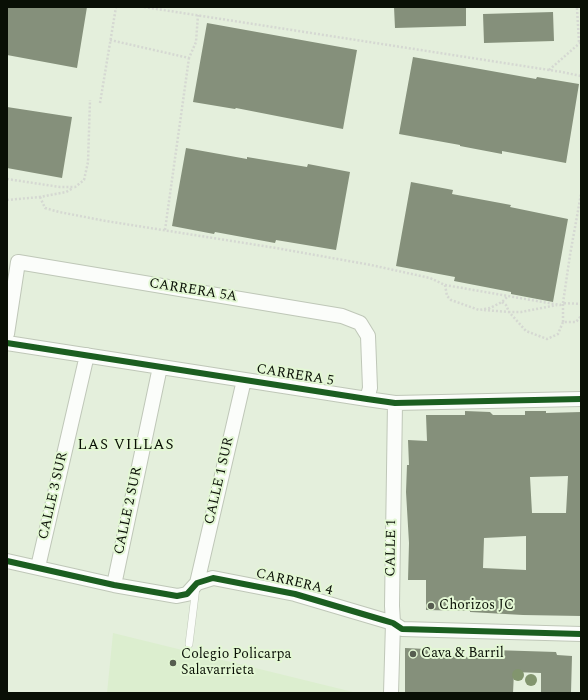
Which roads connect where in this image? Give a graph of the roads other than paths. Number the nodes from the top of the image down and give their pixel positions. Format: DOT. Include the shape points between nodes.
graph roads {
  1 [pos="7,334"];
  2 [pos="7,343"];
  3 [pos="87,355"];
  4 [pos="160,367"];
  5 [pos="244,380"];
  6 [pos="367,399"];
  7 [pos="581,400"];
  8 [pos="394,403"];
  9 [pos="7,560"];
  10 [pos="38,567"];
  11 [pos="197,583"];
  12 [pos="114,585"];
  13 [pos="393,623"];
  14 [pos="581,634"];
  15 [pos="189,644"];
  16 [pos="392,693"];
  1 -- 6 [label="street, CARRERA 5A" via="18,262 342,316 360,323 368,336 370,388"];
  2 -- 3 [label="street, CARRERA 5"];
  3 -- 4 [label="street, CARRERA 5"];
  3 -- 10 [label="street, CALLE 3 SUR"];
  4 -- 5 [label="street, CARRERA 5"];
  4 -- 12 [label="street, CALLE 2 SUR"];
  5 -- 6 [label="street, CARRERA 5"];
  5 -- 11 [label="street, CALLE 1 SUR"];
  6 -- 8 [label="street, CARRERA 5"];
  7 -- 8 [label="street, CARRERA 5"];
  8 -- 13 [label="street, CALLE 1"];
  9 -- 10 [label="street, CARRERA 4"];
  10 -- 12 [label="street, CARRERA 4"];
  11 -- 12 [label="street, CARRERA 4" via="187,594 177,596"];
  11 -- 13 [label="street, CARRERA 4" via="213,578 295,594"];
  11 -- 15 [label="lane"];
  13 -- 14 [label="street, CARRERA 4" via="402,629"];
  13 -- 16 [label="street, CALLE 1"];
}
